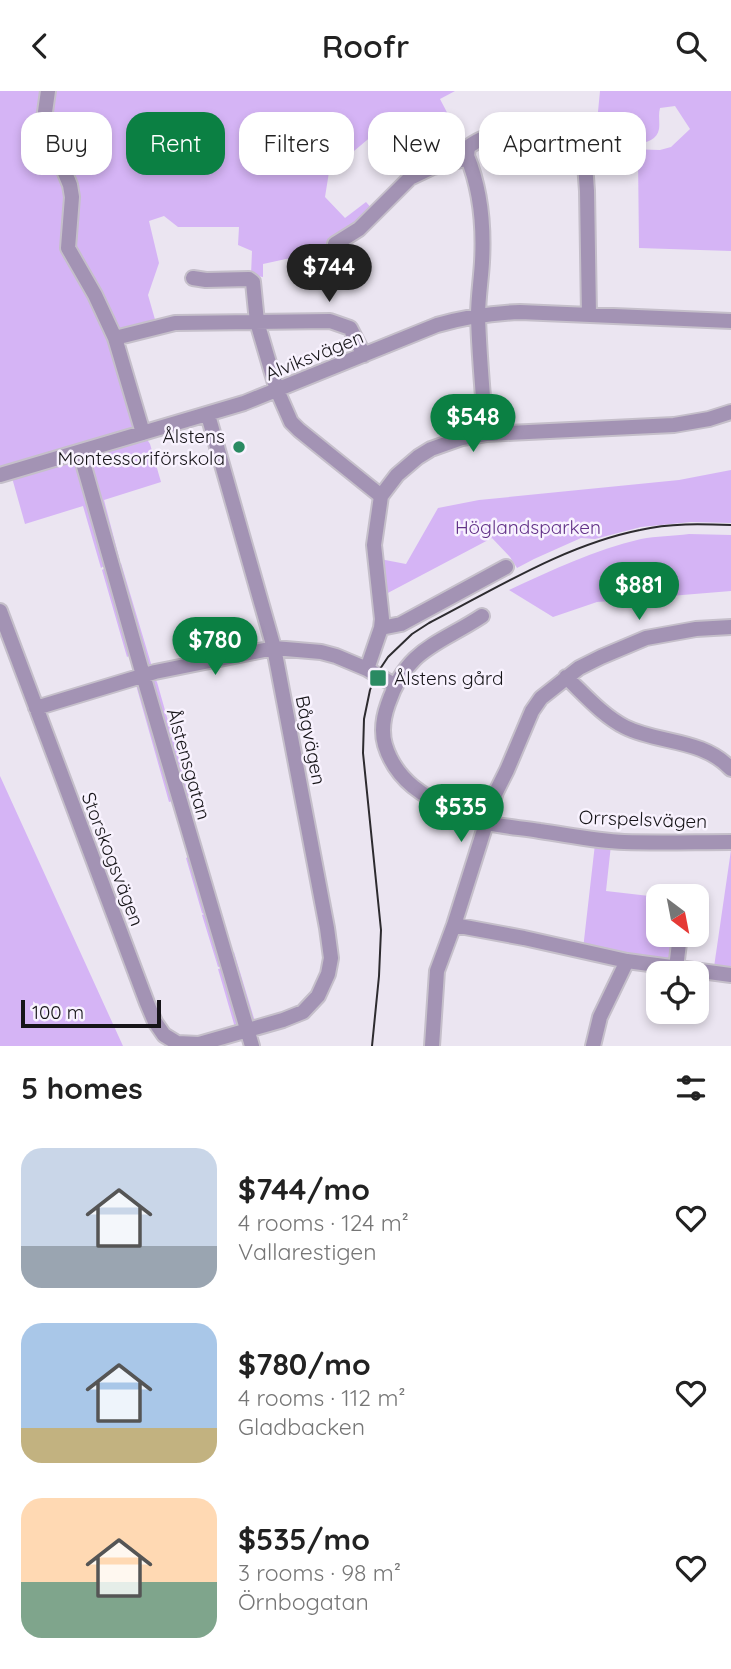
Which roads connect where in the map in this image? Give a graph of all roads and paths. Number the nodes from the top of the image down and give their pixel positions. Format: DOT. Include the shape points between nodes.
graph roads {
  1 [pos="48,91"];
  2 [pos="467,156"];
  3 [pos="335,244"];
  4 [pos="193,278"];
  5 [pos="478,315"];
  6 [pos="589,315"];
  7 [pos="731,320"];
  8 [pos="257,322"];
  9 [pos="115,338"];
  10 [pos="364,355"];
  11 [pos="277,390"];
  12 [pos="731,412"];
  13 [pos="208,415"];
  14 [pos="143,433"];
  15 [pos="486,434"];
  16 [pos="80,452"];
  17 [pos="0,475"];
  18 [pos="382,496"];
  19 [pos="506,567"];
  20 [pos="0,611"];
  21 [pos="482,616"];
  22 [pos="731,627"];
  23 [pos="381,628"];
  24 [pos="274,648"];
  25 [pos="367,669"];
  26 [pos="143,675"];
  27 [pos="566,677"];
  28 [pos="394,685"];
  29 [pos="36,708"];
  30 [pos="731,769"];
  31 [pos="486,823"];
  32 [pos="731,842"];
  33 [pos="454,925"];
  34 [pos="627,961"];
  35 [pos="646,964"];
  36 [pos="709,972"];
  37 [pos="731,975"];
  38 [pos="248,1030"];
  39 [pos="252,1046"];
  40 [pos="432,1046"];
  41 [pos="593,1046"];
  1 -- 9 [label="street" via="44,126 72,197 68,248"];
  2 -- 3 [label="street" via="410,178 359,229"];
  2 -- 5 [label="street" via="482,224"];
  2 -- 6 [label="street" via="474,143 505,133 549,136 584,150"];
  4 -- 8 [label="street" via="249,279 254,285"];
  5 -- 6 [label="street, Alviksvägen"];
  5 -- 10 [label="street, Alviksvägen" via="437,325"];
  5 -- 15 [label="street"];
  6 -- 7 [label="street, Alviksvägen"];
  8 -- 9 [label="street" via="174,323"];
  8 -- 10 [label="street" via="330,321 350,328"];
  8 -- 11 [label="street"];
  9 -- 14 [label="street"];
  10 -- 11 [label="street, Alviksvägen"];
  11 -- 13 [label="street, Alviksvägen"];
  11 -- 18 [label="street" via="299,431"];
  12 -- 15 [label="street" via="674,425"];
  13 -- 14 [label="street, Alviksvägen"];
  13 -- 24 [label="street, Bågvägen"];
  14 -- 16 [label="street, Alviksvägen"];
  15 -- 18 [label="street" via="431,449 397,475"];
  16 -- 17 [label="street, Alviksvägen"];
  16 -- 26 [label="street, Ålstensgatan"];
  18 -- 23 [label="street" via="374,545"];
  19 -- 23 [label="street" via="401,624"];
  20 -- 29 [label="street, Storskogsvägen"];
  21 -- 28 [label="street, Orrspelsvägen" via="429,646"];
  22 -- 27 [label="street" via="646,638"];
  23 -- 25 [label="street"];
  24 -- 25 [label="street" via="321,652"];
  24 -- 26 [label="street"];
  24 -- 38 [label="street, Bågvägen" via="331,958 324,986 311,1005 294,1016"];
  25 -- 28 [label="street"];
  26 -- 29 [label="street"];
  26 -- 38 [label="street, Ålstensgatan"];
  27 -- 30 [label="street" via="626,728 692,745"];
  27 -- 31 [label="street" via="532,711"];
  28 -- 31 [label="street, Orrspelsvägen" via="383,737 395,767 412,787 432,800"];
  29 -- 38 [label="street, Storskogsvägen" via="159,1029 170,1040 191,1045"];
  31 -- 32 [label="street, Orrspelsvägen" via="623,842"];
  31 -- 33 [label="street"];
  33 -- 34 [label="street"];
  33 -- 40 [label="street" via="437,971"];
  34 -- 35 [label="street"];
  34 -- 41 [label="street" via="600,1017"];
  36 -- 37 [label="street"];
  38 -- 39 [label="street, Ålstensgatan"];
}
